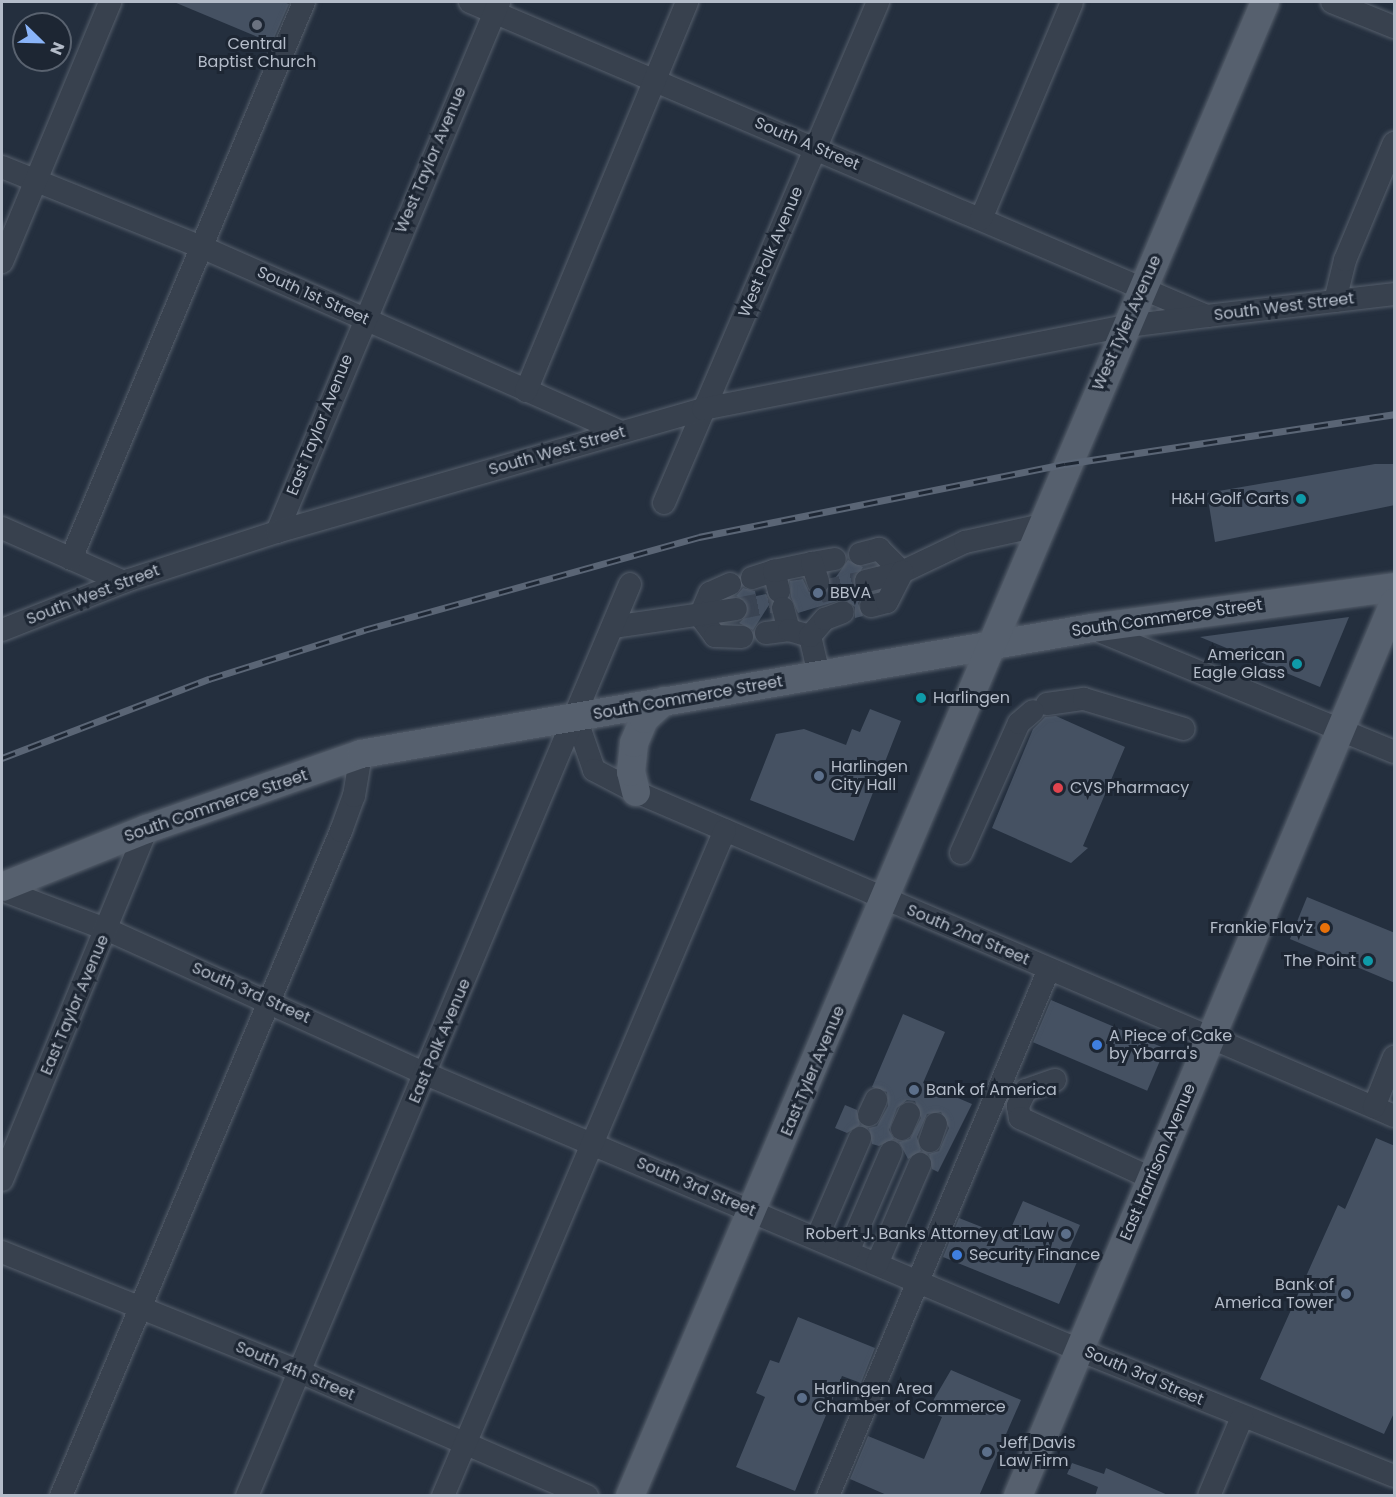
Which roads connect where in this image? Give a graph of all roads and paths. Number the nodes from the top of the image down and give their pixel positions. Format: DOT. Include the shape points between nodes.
graph roads {
  1 [pos="110,2"];
  2 [pos="304,2"];
  3 [pos="470,2"];
  4 [pos="687,2"];
  5 [pos="878,2"];
  6 [pos="1072,2"];
  7 [pos="1265,2"];
  8 [pos="1332,2"];
  9 [pos="497,7"];
  10 [pos="1395,27"];
  11 [pos="654,80"];
  12 [pos="1395,143"];
  13 [pos="816,148"];
  14 [pos="2,167"];
  15 [pos="35,180"];
  16 [pos="981,219"];
  17 [pos="204,248"];
  18 [pos="2,262"];
  19 [pos="1144,287"];
  20 [pos="1395,294"];
  21 [pos="1335,301"];
  22 [pos="1207,316"];
  23 [pos="364,318"];
  24 [pos="1127,326"];
  25 [pos="526,391"];
  26 [pos="703,409"];
  27 [pos="621,432"];
  28 [pos="664,503"];
  29 [pos="1042,525"];
  30 [pos="2,528"];
  31 [pos="277,532"];
  32 [pos="860,554"];
  33 [pos="71,559"];
  34 [pos="835,559"];
  35 [pos="902,572"];
  36 [pos="866,581"];
  37 [pos="124,582"];
  38 [pos="630,584"];
  39 [pos="1395,587"];
  40 [pos="779,590"];
  41 [pos="1395,603"];
  42 [pos="817,606"];
  43 [pos="871,606"];
  44 [pos="736,609"];
  45 [pos="700,616"];
  46 [pos="612,627"];
  47 [pos="1092,628"];
  48 [pos="2,630"];
  49 [pos="766,633"];
  50 [pos="742,637"];
  51 [pos="992,646"];
  52 [pos="819,675"];
  53 [pos="664,701"];
  54 [pos="576,718"];
  55 [pos="1185,729"];
  56 [pos="1340,730"];
  57 [pos="1395,752"];
  58 [pos="361,754"];
  59 [pos="636,792"];
  60 [pos="147,829"];
  61 [pos="725,830"];
  62 [pos="961,853"];
  63 [pos="2,888"];
  64 [pos="885,900"];
  65 [pos="106,929"];
  66 [pos="1049,969"];
  67 [pos="267,998"];
  68 [pos="1210,1037"];
  69 [pos="1395,1057"];
  70 [pos="426,1074"];
  71 [pos="1055,1080"];
  72 [pos="1374,1107"];
  73 [pos="1395,1116"];
  74 [pos="860,1138"];
  75 [pos="592,1144"];
  76 [pos="891,1152"];
  77 [pos="920,1164"];
  78 [pos="1151,1178"];
  79 [pos="2,1180"];
  80 [pos="754,1212"];
  81 [pos="817,1238"];
  82 [pos="2,1252"];
  83 [pos="848,1252"];
  84 [pos="877,1264"];
  85 [pos="918,1281"];
  86 [pos="140,1307"];
  87 [pos="1079,1350"];
  88 [pos="300,1372"];
  89 [pos="1242,1417"];
  90 [pos="466,1443"];
  91 [pos="1395,1476"];
  92 [pos="61,1496"];
  93 [pos="246,1496"];
  94 [pos="444,1496"];
  95 [pos="587,1496"];
  96 [pos="630,1496"];
  97 [pos="828,1496"];
  98 [pos="1018,1496"];
  99 [pos="1209,1496"];
  1 -- 15 [label="street"];
  2 -- 17 [label="street"];
  3 -- 9 [label="street, South A Street"];
  4 -- 11 [label="street"];
  5 -- 13 [label="street, West Polk Avenue"];
  6 -- 16 [label="street"];
  7 -- 19 [label="main road, West Tyler Avenue"];
  8 -- 10 [label="street"];
  9 -- 11 [label="street, South A Street"];
  9 -- 23 [label="street, West Taylor Avenue"];
  11 -- 13 [label="street, South A Street"];
  11 -- 25 [label="street"];
  12 -- 21 [label="street" via="1345,260"];
  13 -- 16 [label="street, South A Street"];
  13 -- 26 [label="street, West Polk Avenue"];
  14 -- 15 [label="street, South 1st Street"];
  15 -- 17 [label="street, South 1st Street"];
  15 -- 18 [label="street"];
  16 -- 19 [label="street, South A Street"];
  17 -- 23 [label="street, South 1st Street"];
  17 -- 33 [label="street"];
  19 -- 22 [label="street, South West Street"];
  19 -- 24 [label="main road, West Tyler Avenue"];
  20 -- 21 [label="street, South West Street"];
  21 -- 22 [label="street, South West Street"];
  22 -- 24 [label="street, South West Street"];
  23 -- 25 [label="street, South 1st Street"];
  23 -- 31 [label="street, East Taylor Avenue"];
  24 -- 26 [label="street, South West Street"];
  24 -- 29 [label="main road, West Tyler Avenue"];
  25 -- 27 [label="street, South 1st Street"];
  26 -- 27 [label="street, South West Street"];
  26 -- 28 [label="street, West Polk Avenue"];
  27 -- 31 [label="street, South West Street"];
  29 -- 35 [label="street" via="965,542"];
  29 -- 51 [label="main road, West Tyler Avenue"];
  30 -- 33 [label="street"];
  31 -- 37 [label="street, South West Street"];
  32 -- 35 [label="street" via="879,549"];
  33 -- 37 [label="street"];
  34 -- 42 [label="street"];
  35 -- 36 [label="street"];
  35 -- 43 [label="street" via="887,602"];
  37 -- 48 [label="street, South West Street"];
  38 -- 46 [label="street, East Polk Avenue"];
  39 -- 47 [label="main road, South Commerce Street"];
  40 -- 42 [label="street"];
  40 -- 42 [label="street"];
  40 -- 45 [label="street" via="741,581 710,593"];
  41 -- 56 [label="main road, East Harrison Avenue"];
  42 -- 49 [label="street"];
  42 -- 52 [label="street"];
  44 -- 45 [label="street"];
  45 -- 46 [label="street"];
  45 -- 50 [label="street" via="715,636"];
  46 -- 54 [label="street, East Polk Avenue"];
  47 -- 51 [label="main road, South Commerce Street"];
  47 -- 56 [label="street"];
  51 -- 52 [label="main road, South Commerce Street"];
  51 -- 64 [label="main road, East Tyler Avenue"];
  52 -- 53 [label="main road, South Commerce Street"];
  53 -- 54 [label="main road, South Commerce Street"];
  53 -- 59 [label="main road" via="644,719 634,743 630,772"];
  54 -- 58 [label="main road, South Commerce Street"];
  54 -- 59 [label="street, South 2nd Street" via="594,770"];
  54 -- 70 [label="street, East Polk Avenue"];
  55 -- 62 [label="street" via="1084,699 1040,708 1019,723"];
  56 -- 57 [label="street"];
  56 -- 68 [label="main road, East Harrison Avenue"];
  58 -- 60 [label="main road, South Commerce Street"];
  58 -- 67 [label="street" via="354,796"];
  59 -- 61 [label="street, South 2nd Street"];
  60 -- 63 [label="main road, South Commerce Street"];
  60 -- 65 [label="street, East Taylor Avenue"];
  61 -- 64 [label="street, South 2nd Street"];
  61 -- 75 [label="street"];
  63 -- 65 [label="street, South 3rd Street"];
  64 -- 66 [label="street, South 2nd Street"];
  64 -- 80 [label="main road, East Tyler Avenue"];
  65 -- 67 [label="street, South 3rd Street"];
  65 -- 79 [label="street, East Taylor Avenue"];
  66 -- 68 [label="street, South 2nd Street"];
  66 -- 85 [label="street"];
  67 -- 70 [label="street, South 3rd Street"];
  67 -- 86 [label="street"];
  68 -- 72 [label="street, South 2nd Street"];
  68 -- 78 [label="main road, East Harrison Avenue"];
  69 -- 72 [label="street"];
  70 -- 75 [label="street, South 3rd Street"];
  70 -- 88 [label="street, East Polk Avenue"];
  71 -- 78 [label="street" via="1026,1090 1018,1106 1020,1118"];
  72 -- 73 [label="street, South 2nd Street"];
  74 -- 81 [label="street"];
  75 -- 80 [label="street, South 3rd Street"];
  75 -- 90 [label="street"];
  76 -- 83 [label="street"];
  77 -- 84 [label="street"];
  78 -- 87 [label="main road, East Harrison Avenue"];
  80 -- 81 [label="street, South 3rd Street"];
  80 -- 96 [label="main road, East Tyler Avenue"];
  81 -- 83 [label="street, South 3rd Street"];
  82 -- 86 [label="street, South 4th Street"];
  83 -- 84 [label="street, South 3rd Street"];
  84 -- 85 [label="street, South 3rd Street"];
  85 -- 87 [label="street, South 3rd Street"];
  85 -- 97 [label="street"];
  86 -- 88 [label="street, South 4th Street"];
  86 -- 92 [label="street"];
  87 -- 89 [label="street, South 3rd Street"];
  87 -- 98 [label="main road, East Harrison Avenue"];
  88 -- 90 [label="street, South 4th Street"];
  88 -- 93 [label="street, East Polk Avenue"];
  89 -- 91 [label="street, South 3rd Street"];
  89 -- 99 [label="street"];
  90 -- 94 [label="street"];
  90 -- 95 [label="street, South 4th Street"];
}
